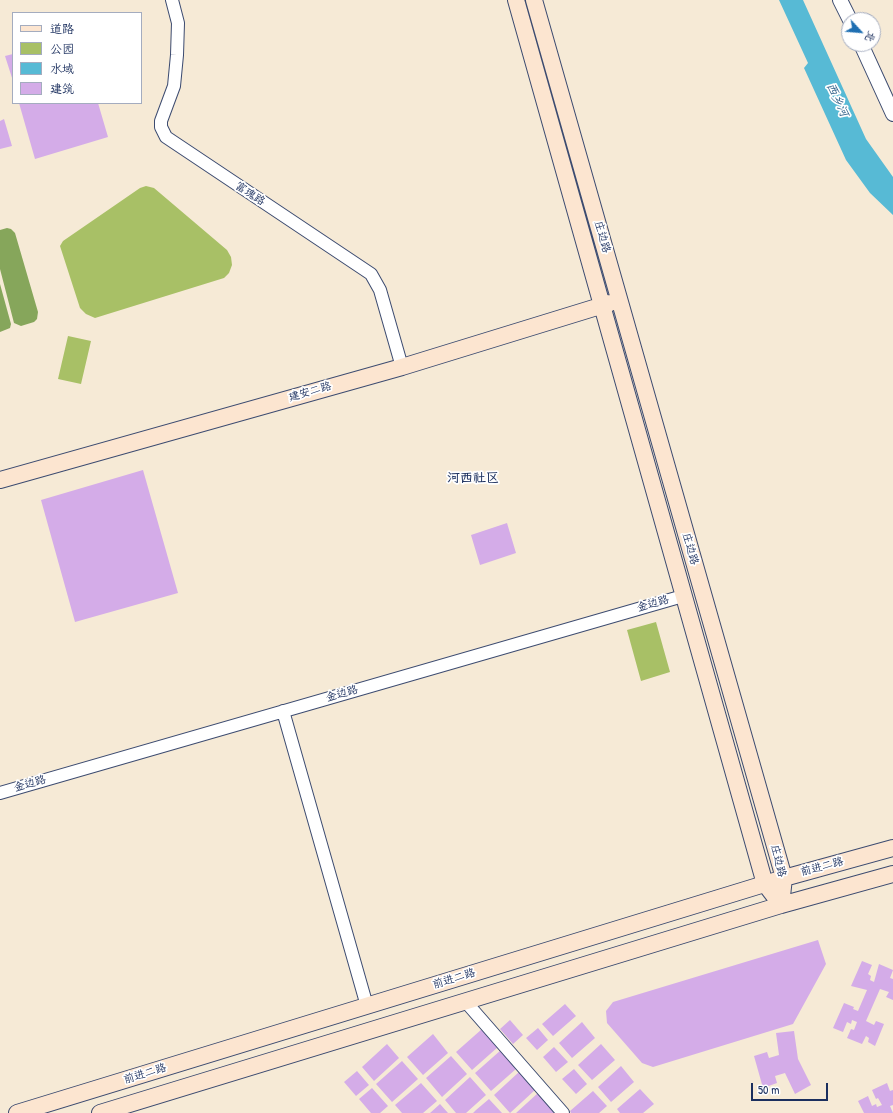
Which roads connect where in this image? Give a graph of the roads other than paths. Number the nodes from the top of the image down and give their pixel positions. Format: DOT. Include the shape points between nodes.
graph roads {
  1 [pos="172,0"];
  2 [pos="516,0"];
  3 [pos="534,0"];
  4 [pos="840,0"];
  5 [pos="846,12"];
  6 [pos="865,52"];
  7 [pos="893,114"];
  8 [pos="619,300"];
  9 [pos="601,306"];
  10 [pos="402,367"];
  11 [pos="0,480"];
  12 [pos="683,596"];
  13 [pos="283,711"];
  14 [pos="0,793"];
  15 [pos="893,848"];
  16 [pos="893,874"];
  17 [pos="784,878"];
  18 [pos="765,884"];
  19 [pos="781,905"];
  20 [pos="465,1002"];
  21 [pos="367,1006"];
  22 [pos="17,1113"];
  23 [pos="100,1113"];
  24 [pos="563,1113"];
  1 -- 10 [label="street, 富瑰路" via="178,23 177,55 174,86 161,121 166,137 371,274 380,290"];
  2 -- 9 [label="main road, 庄边路"];
  3 -- 8 [label="main road, 庄边路"];
  4 -- 5 [label="street"];
  6 -- 7 [label="street"];
  8 -- 9 [label="main road, 建安二路"];
  8 -- 17 [label="main road, 庄边路"];
  9 -- 10 [label="main road, 建安二路"];
  9 -- 12 [label="main road, 庄边路"];
  10 -- 11 [label="main road, 建安二路"];
  12 -- 13 [label="street, 金边路"];
  12 -- 18 [label="main road, 庄边路"];
  13 -- 14 [label="street, 金边路"];
  13 -- 21 [label="street"];
  15 -- 17 [label="main road, 前进二路"];
  16 -- 19 [label="main road"];
  17 -- 18 [label="main road, 前进二路"];
  17 -- 19 [label="main road, 庄边路"];
  18 -- 19 [label="main road, 庄边路"];
  18 -- 21 [label="main road, 前进二路"];
  19 -- 20 [label="main road"];
  20 -- 23 [label="main road"];
  20 -- 24 [label="street"];
  21 -- 22 [label="main road, 前进二路"];
}
